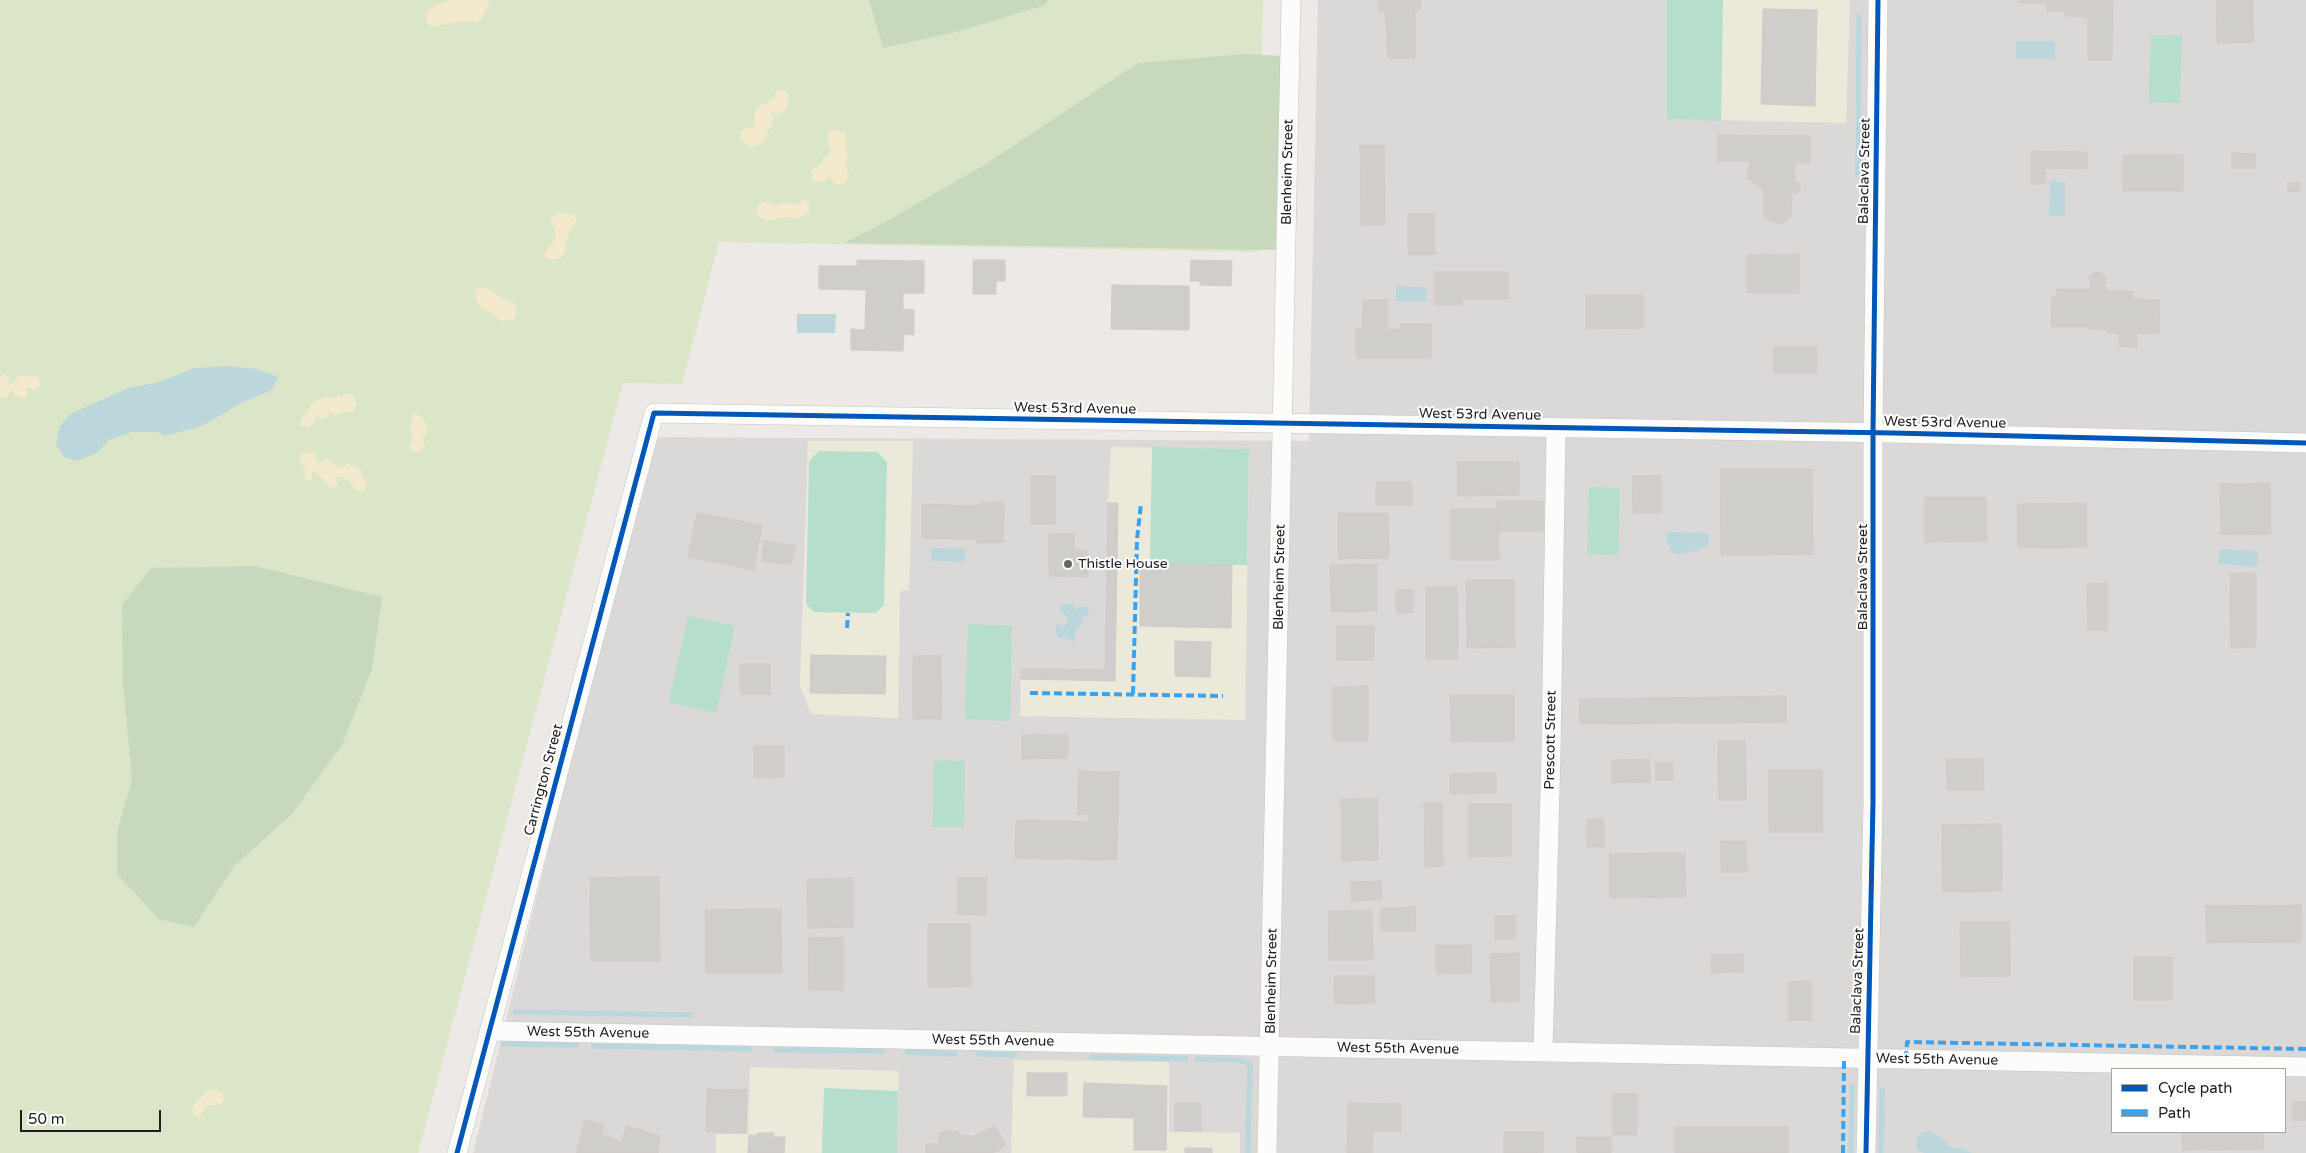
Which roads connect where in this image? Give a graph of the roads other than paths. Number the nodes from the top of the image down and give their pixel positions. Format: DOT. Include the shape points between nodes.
graph roads {
  1 [pos="1291,0"];
  2 [pos="1878,0"];
  3 [pos="654,413"];
  4 [pos="1283,422"];
  5 [pos="1556,428"];
  6 [pos="1873,432"];
  7 [pos="2306,443"];
  8 [pos="489,1031"];
  9 [pos="1271,1046"];
  10 [pos="1543,1052"];
  11 [pos="1867,1058"];
  12 [pos="2306,1067"];
  13 [pos="457,1153"];
  14 [pos="1267,1153"];
  15 [pos="1866,1153"];
  1 -- 4 [label="street, Blenheim Street"];
  2 -- 6 [label="street, Balaclava Street"];
  3 -- 4 [label="street, West 53rd Avenue"];
  3 -- 8 [label="street, Carrington Street"];
  4 -- 5 [label="street, West 53rd Avenue"];
  4 -- 9 [label="street, Blenheim Street"];
  5 -- 6 [label="street, West 53rd Avenue"];
  5 -- 10 [label="street, Prescott Street"];
  6 -- 7 [label="street, West 53rd Avenue"];
  6 -- 11 [label="street, Balaclava Street" via="1873,801"];
  8 -- 9 [label="street, West 55th Avenue"];
  8 -- 13 [label="street, Carrington Street"];
  9 -- 10 [label="street, West 55th Avenue"];
  9 -- 14 [label="street, Blenheim Street"];
  10 -- 11 [label="street, West 55th Avenue"];
  11 -- 12 [label="street, West 55th Avenue"];
  11 -- 15 [label="street, Balaclava Street"];
}
